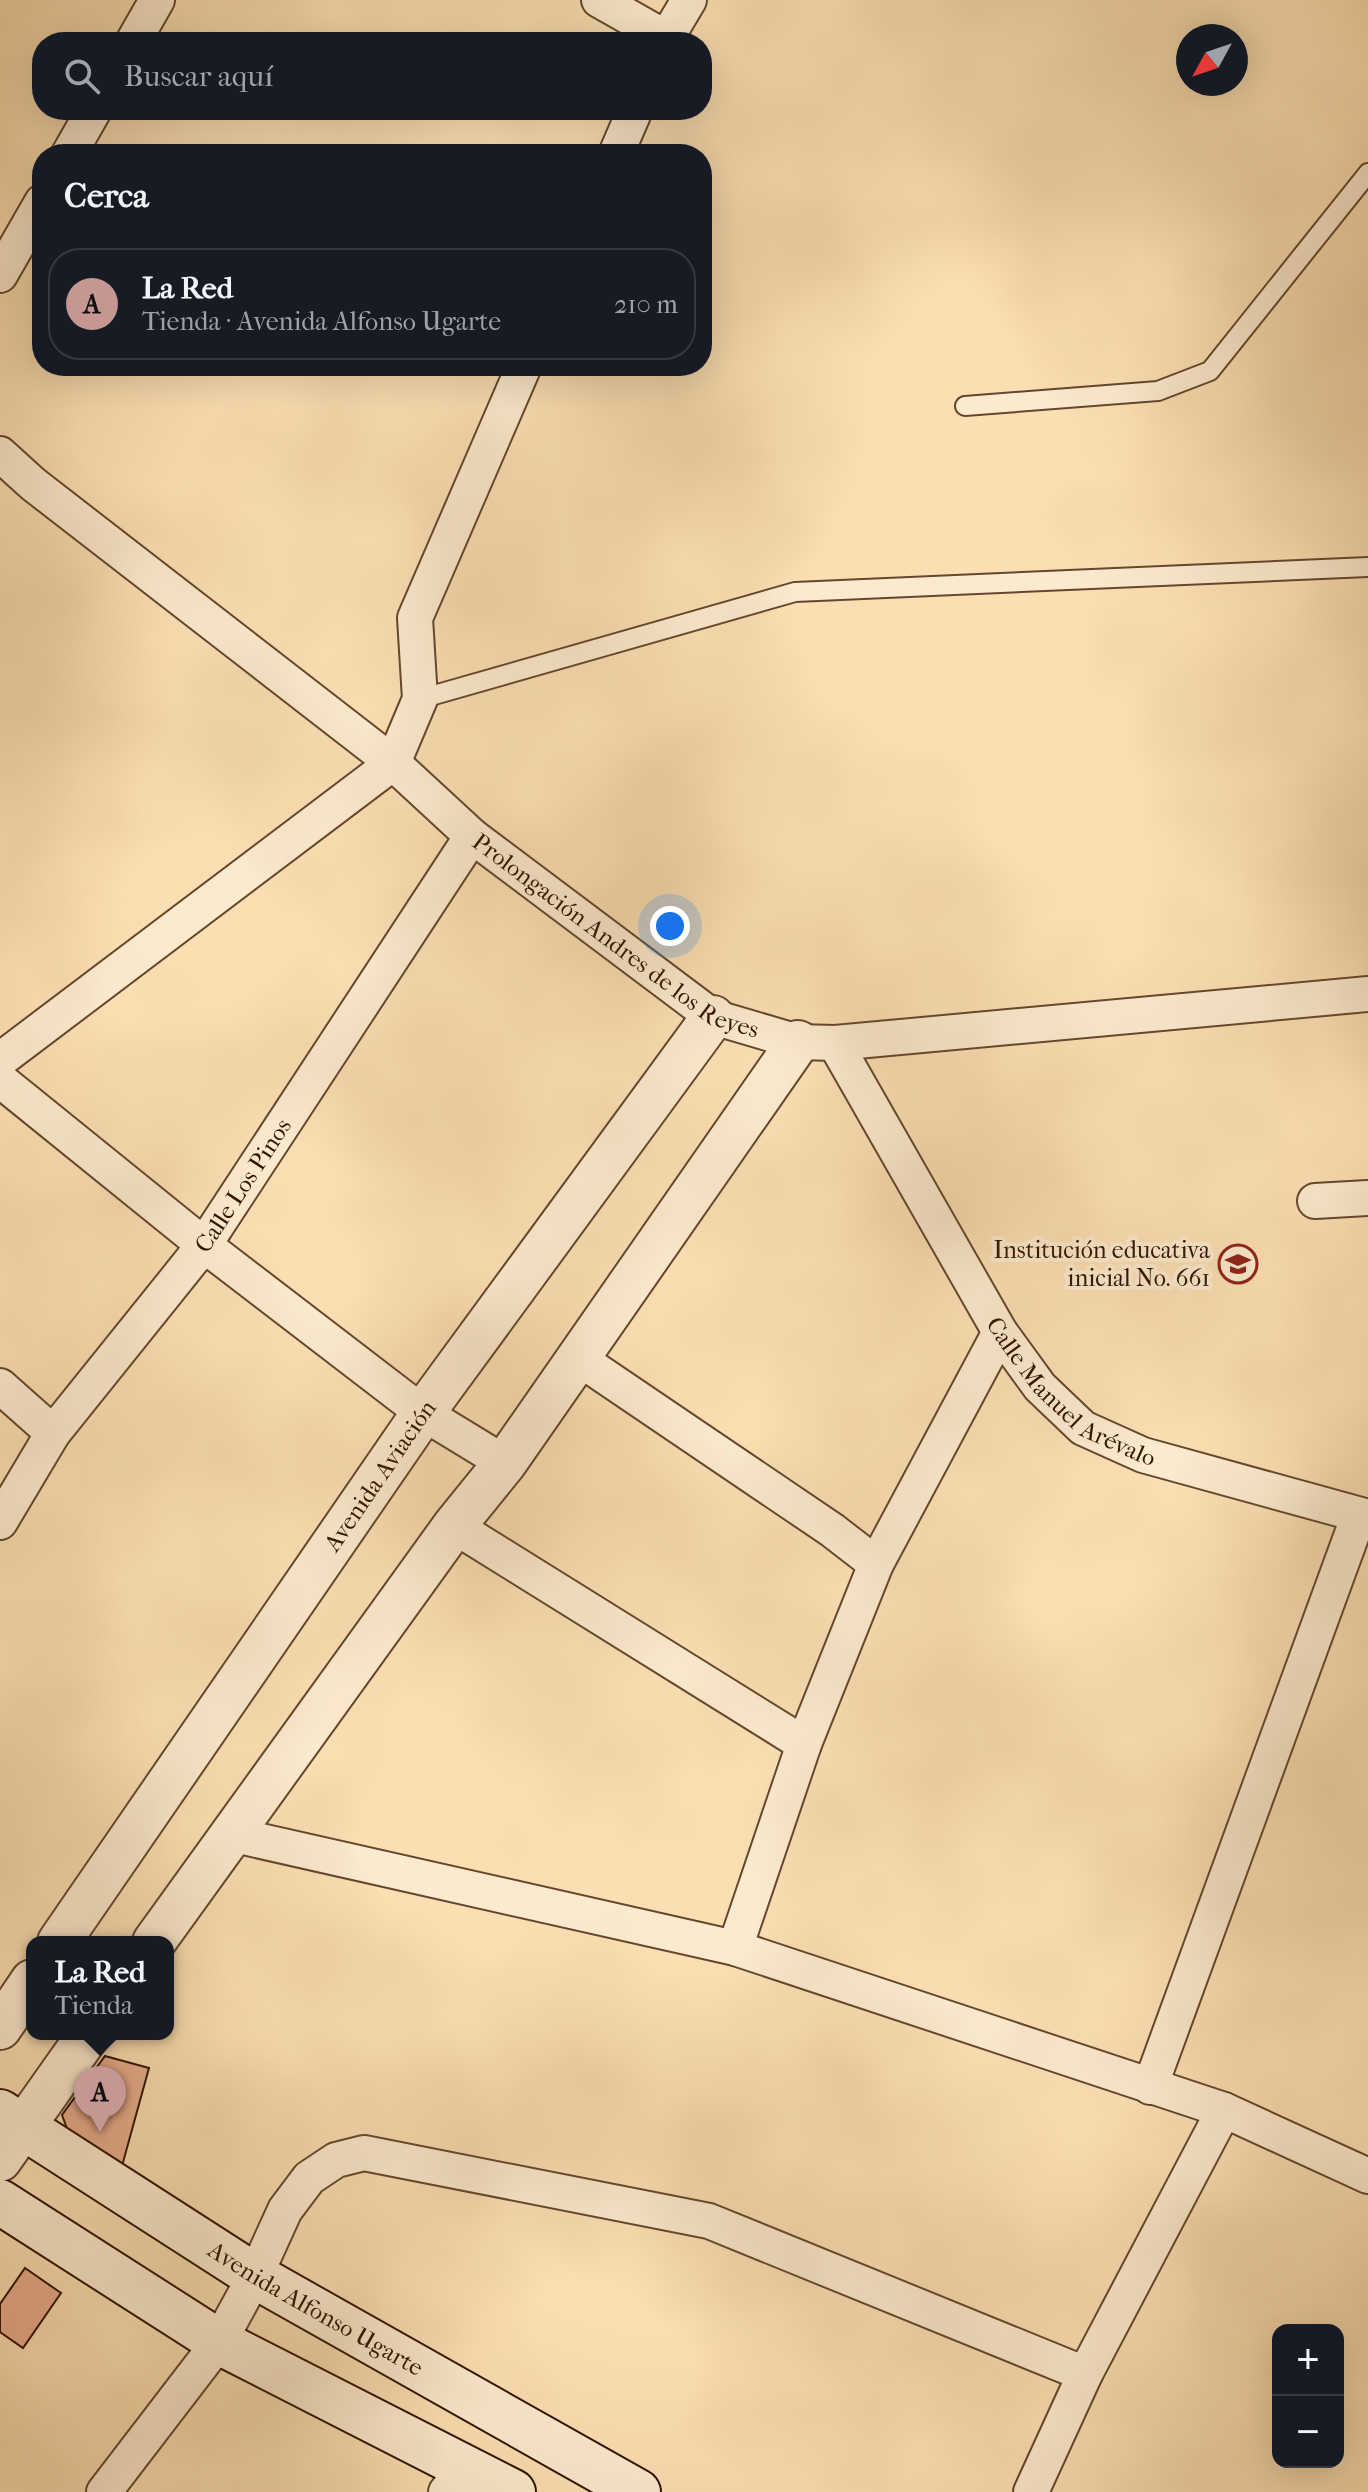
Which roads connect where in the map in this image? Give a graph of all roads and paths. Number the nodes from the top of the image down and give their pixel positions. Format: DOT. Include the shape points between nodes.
graph roads {
  1 [pos="157,0"];
  2 [pos="599,0"];
  3 [pos="689,0"];
  4 [pos="139,32"];
  5 [pos="652,32"];
  6 [pos="670,32"];
  7 [pos="88,120"];
  8 [pos="631,120"];
  9 [pos="75,144"];
  10 [pos="620,144"];
  11 [pos="1368,173"];
  12 [pos="32,219"];
  13 [pos="0,275"];
  14 [pos="520,376"];
  15 [pos="965,406"];
  16 [pos="0,454"];
  17 [pos="1368,567"];
  18 [pos="420,699"];
  19 [pos="393,763"];
  20 [pos="472,836"];
  21 [pos="1368,994"];
  22 [pos="713,1017"];
  23 [pos="816,1042"];
  24 [pos="0,1060"];
  25 [pos="0,1080"];
  26 [pos="1368,1198"];
  27 [pos="1315,1201"];
  28 [pos="204,1245"];
  29 [pos="1000,1332"];
  30 [pos="578,1358"];
  31 [pos="0,1386"];
  32 [pos="423,1413"];
  33 [pos="53,1433"];
  34 [pos="505,1463"];
  35 [pos="1363,1516"];
  36 [pos="0,1522"];
  37 [pos="454,1526"];
  38 [pos="876,1564"];
  39 [pos="804,1744"];
  40 [pos="230,1834"];
  41 [pos="63,1936"];
  42 [pos="158,1936"];
  43 [pos="735,1948"];
  44 [pos="26,1990"];
  45 [pos="0,2028"];
  46 [pos="84,2040"];
  47 [pos="1150,2087"];
  48 [pos="1224,2110"];
  49 [pos="8,2133"];
  50 [pos="1368,2176"];
  51 [pos="0,2202"];
  52 [pos="255,2276"];
  53 [pos="219,2342"];
  54 [pos="1085,2374"];
  55 [pos="457,2479"];
  56 [pos="104,2492"];
  57 [pos="513,2492"];
  58 [pos="638,2492"];
  59 [pos="1031,2492"];
  1 -- 4 [label="street"];
  2 -- 5 [label="street"];
  3 -- 6 [label="street"];
  7 -- 9 [label="street"];
  8 -- 10 [label="street"];
  11 -- 15 [label="lane" via="1210,371 1158,391"];
  12 -- 13 [label="street"];
  14 -- 18 [label="street" via="415,618"];
  16 -- 19 [label="street, Prolongación Andres de los Reyes"];
  17 -- 18 [label="lane" via="795,592"];
  18 -- 19 [label="street"];
  19 -- 20 [label="street, Prolongación Andres de los Reyes"];
  19 -- 24 [label="street"];
  20 -- 22 [label="street, Prolongación Andres de los Reyes"];
  20 -- 28 [label="street, Calle Los Pinos"];
  21 -- 23 [label="street, Prolongación Andres de los Reyes"];
  22 -- 23 [label="street, Prolongación Andres de los Reyes"];
  22 -- 32 [label="street, Avenida Aviación"];
  23 -- 29 [label="street, Calle Manuel Arévalo"];
  23 -- 30 [label="street"];
  25 -- 28 [label="street"];
  26 -- 27 [label="street"];
  28 -- 32 [label="street"];
  28 -- 33 [label="street, Calle Los Pinos"];
  29 -- 35 [label="street, Calle Manuel Arévalo" via="1040,1387 1083,1428 1143,1455"];
  29 -- 38 [label="street"];
  30 -- 34 [label="street"];
  30 -- 38 [label="street"];
  31 -- 33 [label="street"];
  32 -- 34 [label="street"];
  32 -- 41 [label="street, Avenida Aviación"];
  33 -- 36 [label="street, Calle Los Pinos"];
  34 -- 37 [label="street"];
  35 -- 47 [label="street"];
  37 -- 39 [label="street"];
  37 -- 40 [label="street"];
  38 -- 39 [label="street"];
  39 -- 43 [label="street"];
  40 -- 42 [label="street"];
  40 -- 43 [label="street"];
  43 -- 47 [label="street"];
  44 -- 45 [label="street"];
  46 -- 49 [label="street"];
  47 -- 48 [label="street"];
  48 -- 50 [label="street"];
  48 -- 54 [label="street"];
  49 -- 52 [label="main road, Avenida Alfonso Ugarte"];
  51 -- 53 [label="main road"];
  52 -- 53 [label="street"];
  52 -- 54 [label="street" via="285,2210 309,2178 336,2160 364,2153 709,2221"];
  52 -- 58 [label="main road, Avenida Alfonso Ugarte"];
  53 -- 55 [label="main road"];
  53 -- 56 [label="street"];
  54 -- 59 [label="street"];
  55 -- 57 [label="main road"];
}
